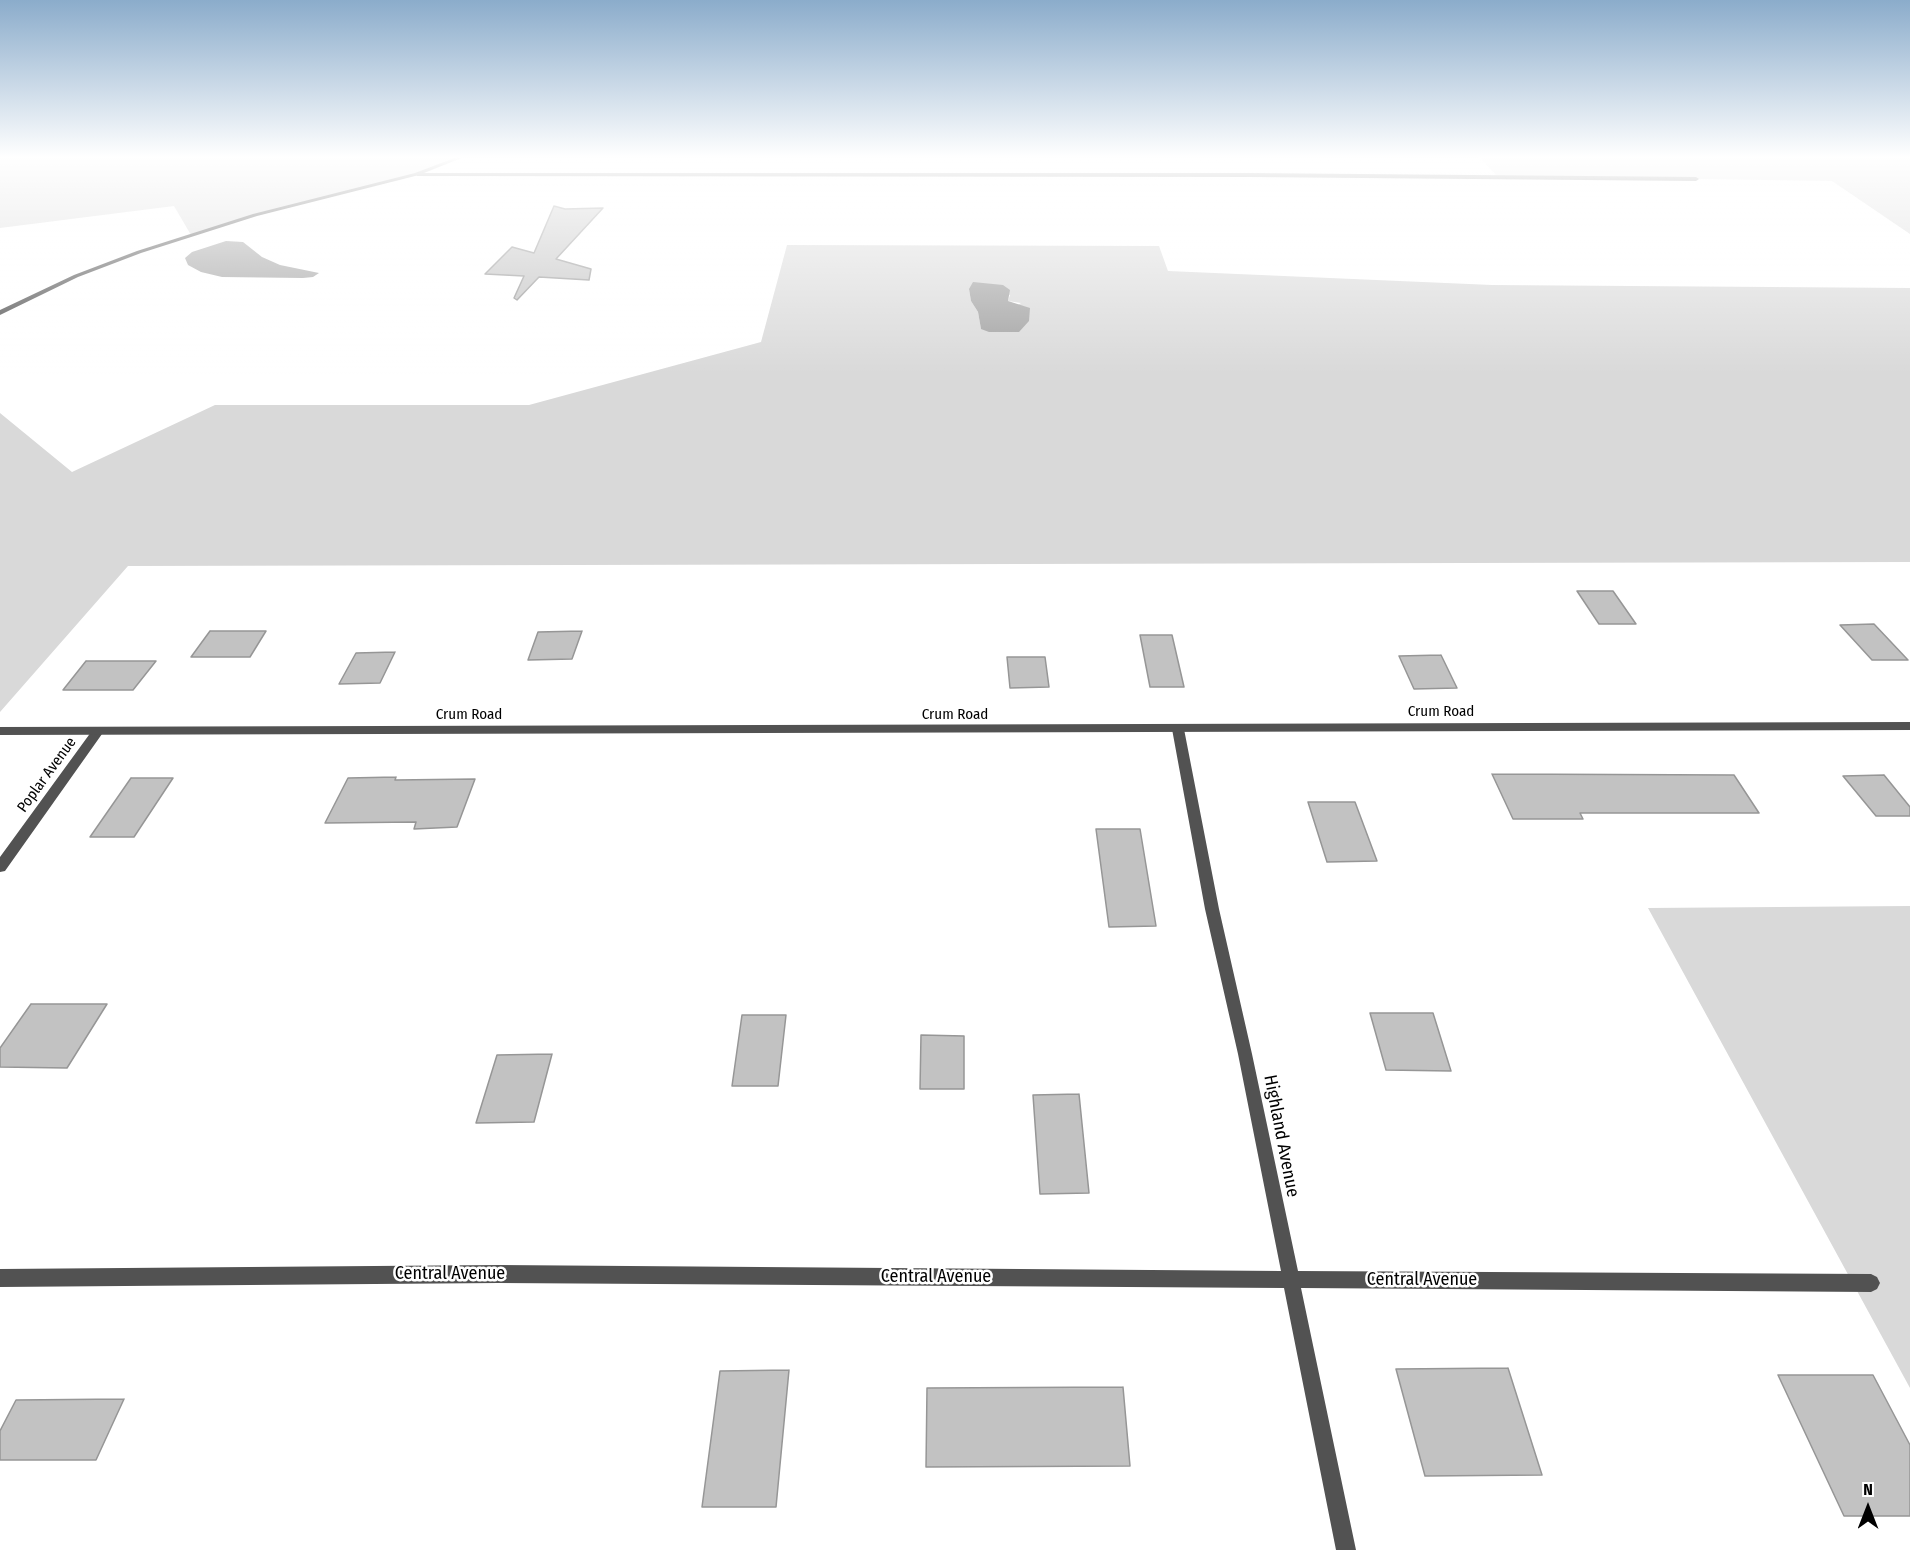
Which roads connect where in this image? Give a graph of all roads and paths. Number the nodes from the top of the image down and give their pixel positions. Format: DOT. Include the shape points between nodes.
graph roads {
  1 [pos="210,229"];
  2 [pos="0,313"];
  3 [pos="1910,726"];
  4 [pos="1178,729"];
  5 [pos="0,731"];
  6 [pos="98,731"];
  7 [pos="0,867"];
  8 [pos="0,1278"];
  9 [pos="1290,1279"];
  10 [pos="1871,1282"];
  11 [pos="1346,1550"];
  1 -- 2 [label="street" via="76,276"];
  3 -- 4 [label="street, Crum Road"];
  4 -- 6 [label="street, Crum Road"];
  4 -- 9 [label="street, Highland Avenue"];
  5 -- 6 [label="street, Crum Road"];
  6 -- 7 [label="street, Poplar Avenue"];
  8 -- 9 [label="street, Central Avenue" via="511,1274"];
  9 -- 10 [label="street, Central Avenue"];
  9 -- 11 [label="street, Highland Avenue"];
}
